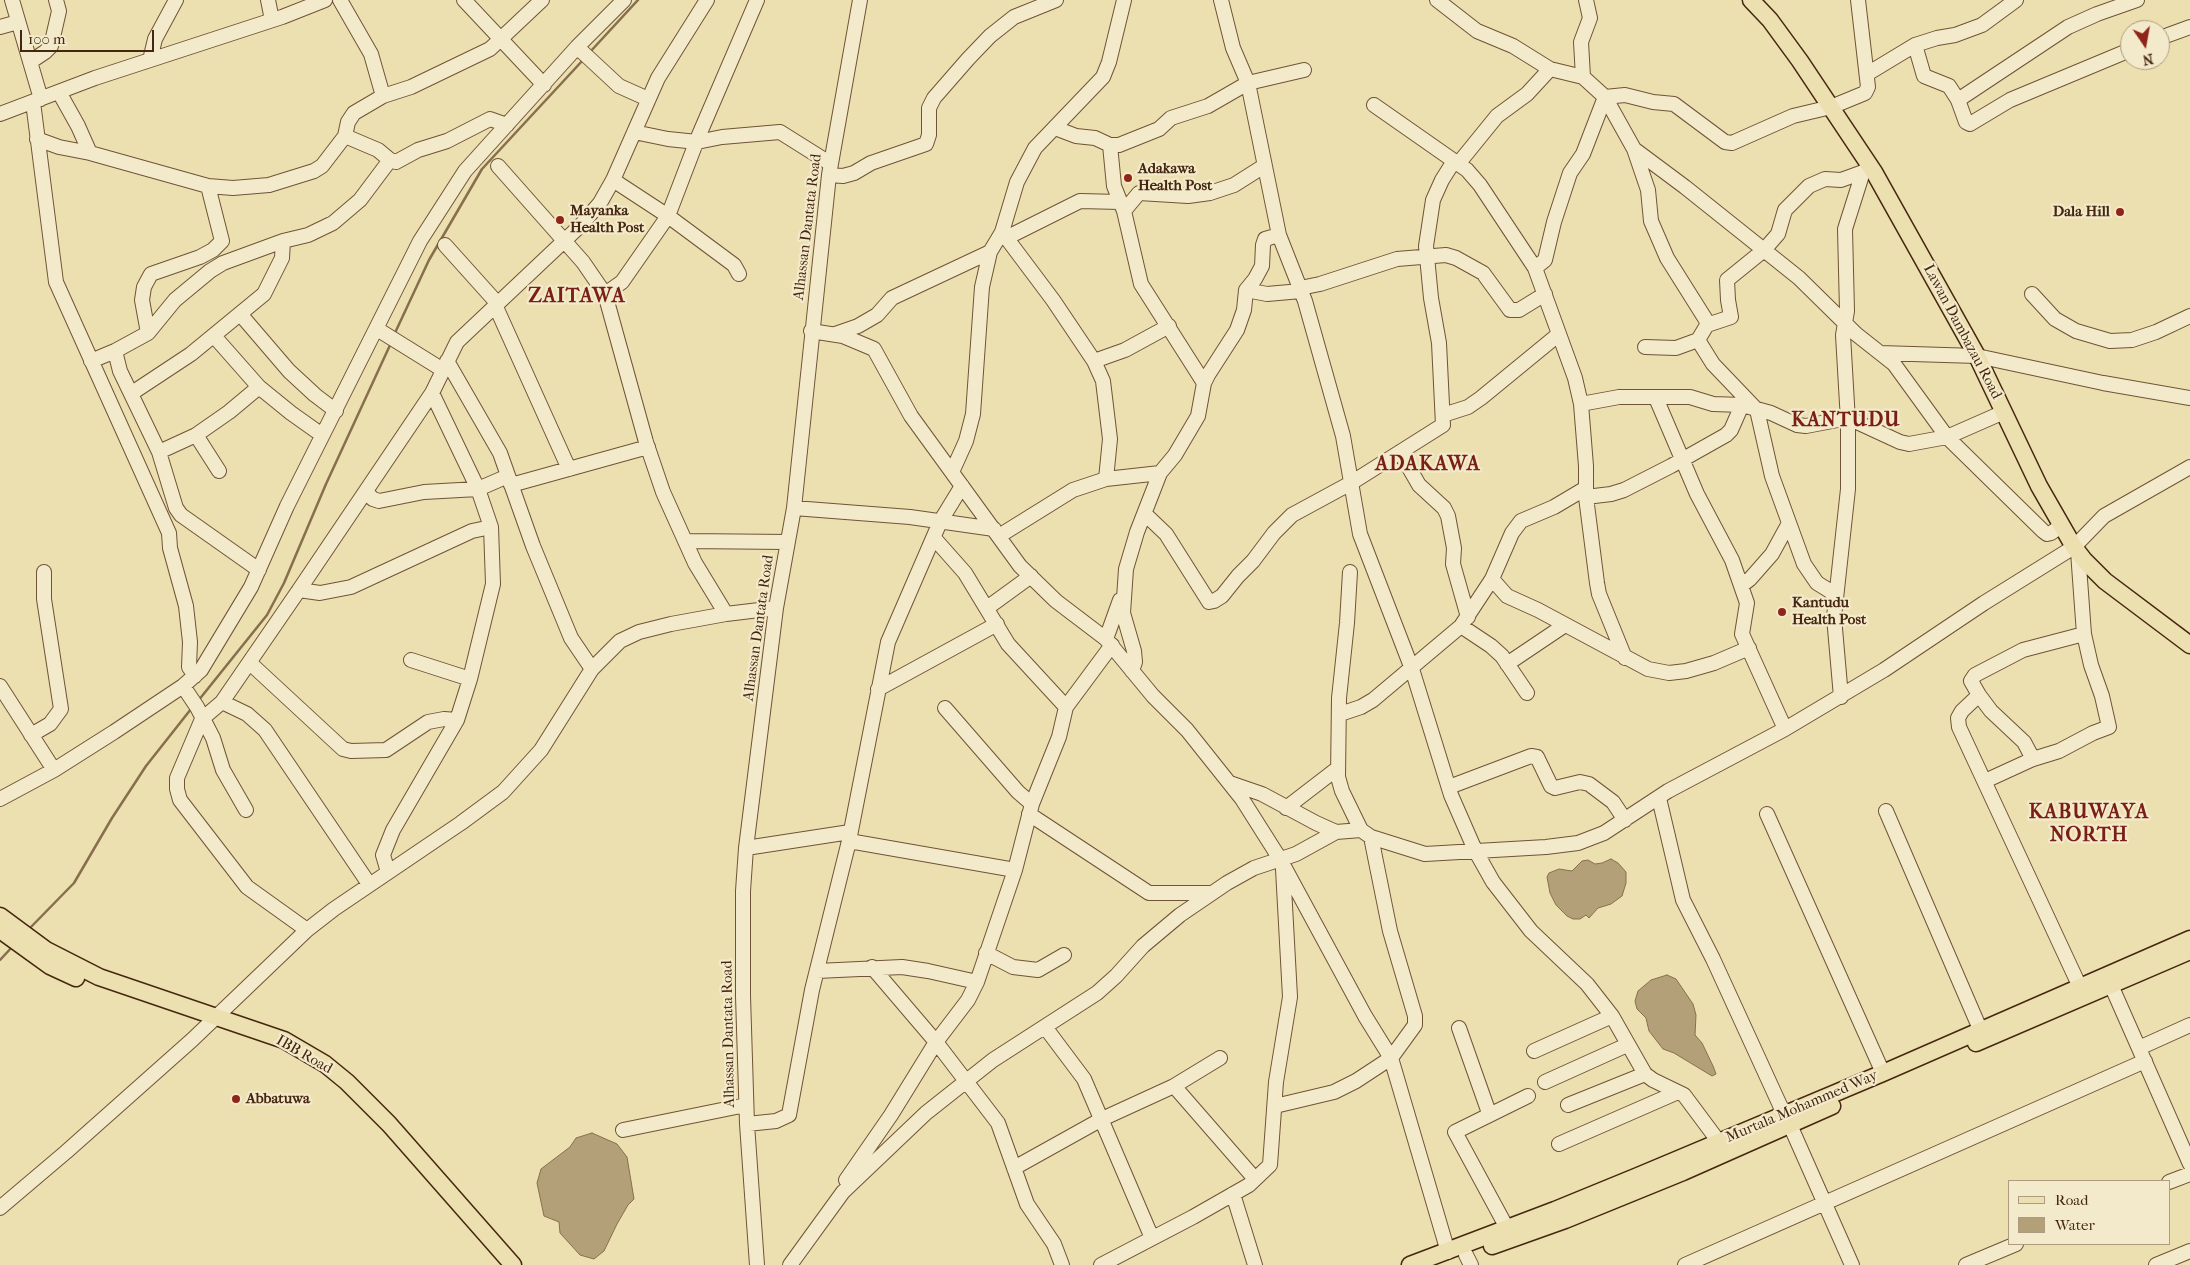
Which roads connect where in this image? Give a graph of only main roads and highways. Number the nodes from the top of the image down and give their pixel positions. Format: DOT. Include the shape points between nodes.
graph roads {
  1 [pos="1751,0"];
  2 [pos="2190,645"];
  3 [pos="2,922"];
  4 [pos="2190,939"];
  5 [pos="2190,951"];
  6 [pos="212,1020"];
  7 [pos="1787,1120"];
  8 [pos="1443,1258"];
  9 [pos="1469,1260"];
  10 [pos="501,1265"];
  11 [pos="513,1265"];
  12 [pos="1410,1265"];
  1 -- 2 [label="main road, Lawan Dambazau Road" via="1770,20 1831,107 1977,356 2039,486 2076,550 2105,581"];
  3 -- 6 [label="main road, IBB Road" via="27,944 98,977"];
  4 -- 7 [label="main road, Murtala Mohammed Way" via="1883,1072"];
  5 -- 7 [label="main road, Murtala Mohammed Way"];
  6 -- 10 [label="main road, IBB Road" via="280,1049 313,1067 342,1089"];
  6 -- 11 [label="main road, IBB Road" via="284,1040 336,1072 389,1124"];
  7 -- 8 [label="main road, Murtala Mohammed Way" via="1719,1142 1507,1228"];
  7 -- 9 [label="main road, Murtala Mohammed Way" via="1625,1196"];
  8 -- 9 [label="main road, Murtala Mohammed Way"];
  8 -- 12 [label="main road, Murtala Mohammed Way"];
}
